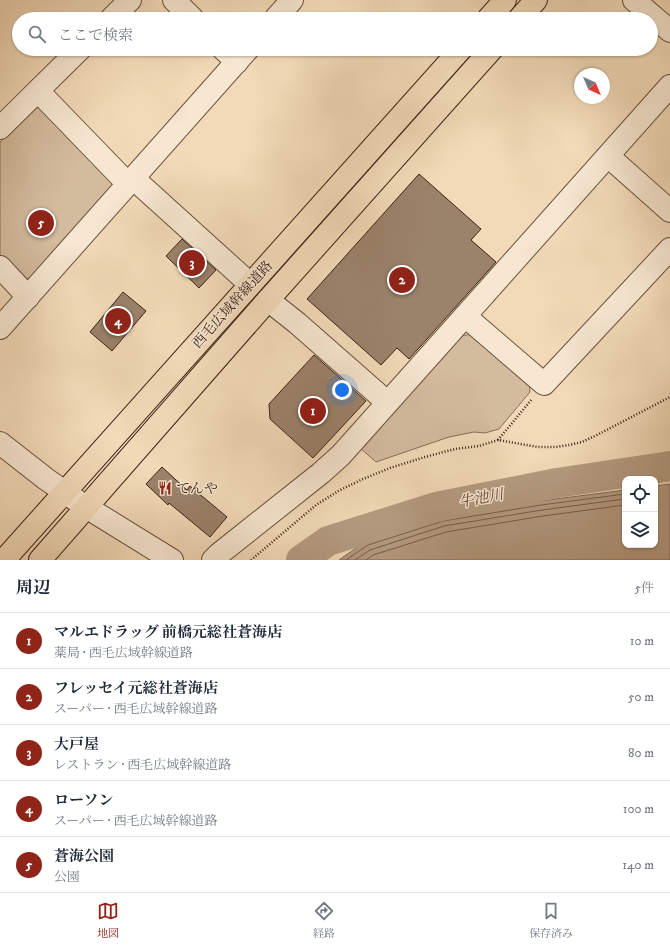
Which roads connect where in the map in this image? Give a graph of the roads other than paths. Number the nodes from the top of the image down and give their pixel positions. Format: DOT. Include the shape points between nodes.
graph roads {
  1 [pos="130,0"];
  2 [pos="174,0"];
  3 [pos="292,0"];
  4 [pos="505,0"];
  5 [pos="536,0"];
  6 [pos="634,0"];
  7 [pos="118,12"];
  8 [pos="186,12"];
  9 [pos="281,12"];
  10 [pos="494,12"];
  11 [pos="525,12"];
  12 [pos="648,12"];
  13 [pos="658,21"];
  14 [pos="670,31"];
  15 [pos="73,56"];
  16 [pos="234,56"];
  17 [pos="455,56"];
  18 [pos="486,56"];
  19 [pos="670,86"];
  20 [pos="38,91"];
  21 [pos="0,128"];
  22 [pos="608,156"];
  23 [pos="131,181"];
  24 [pos="670,211"];
  25 [pos="670,249"];
  26 [pos="0,267"];
  27 [pos="250,284"];
  28 [pos="28,297"];
  29 [pos="268,300"];
  30 [pos="465,316"];
  31 [pos="0,328"];
  32 [pos="386,402"];
  33 [pos="0,443"];
  34 [pos="64,492"];
  35 [pos="86,507"];
  36 [pos="4,560"];
  37 [pos="40,560"];
  38 [pos="172,560"];
  39 [pos="213,560"];
  1 -- 7 [label="street"];
  2 -- 8 [label="street"];
  3 -- 9 [label="street"];
  4 -- 10 [label="main road"];
  5 -- 11 [label="main road"];
  6 -- 12 [label="street"];
  13 -- 14 [label="street"];
  15 -- 20 [label="street"];
  16 -- 23 [label="street"];
  17 -- 27 [label="main road, 西毛広域幹線道路"];
  18 -- 29 [label="main road, 西毛広域幹線道路"];
  19 -- 22 [label="street"];
  20 -- 21 [label="street"];
  20 -- 23 [label="street"];
  22 -- 24 [label="street"];
  22 -- 30 [label="street"];
  23 -- 27 [label="street"];
  23 -- 28 [label="street"];
  25 -- 30 [label="street" via="544,384"];
  26 -- 28 [label="street"];
  27 -- 34 [label="main road, 西毛広域幹線道路"];
  28 -- 31 [label="street"];
  29 -- 32 [label="street"];
  29 -- 35 [label="main road, 西毛広域幹線道路"];
  30 -- 32 [label="street"];
  32 -- 39 [label="street" via="329,466"];
  33 -- 34 [label="street"];
  34 -- 35 [label="street"];
  34 -- 36 [label="main road, 西毛広域幹線道路"];
  35 -- 37 [label="main road, 西毛広域幹線道路"];
  35 -- 38 [label="street"];
}
